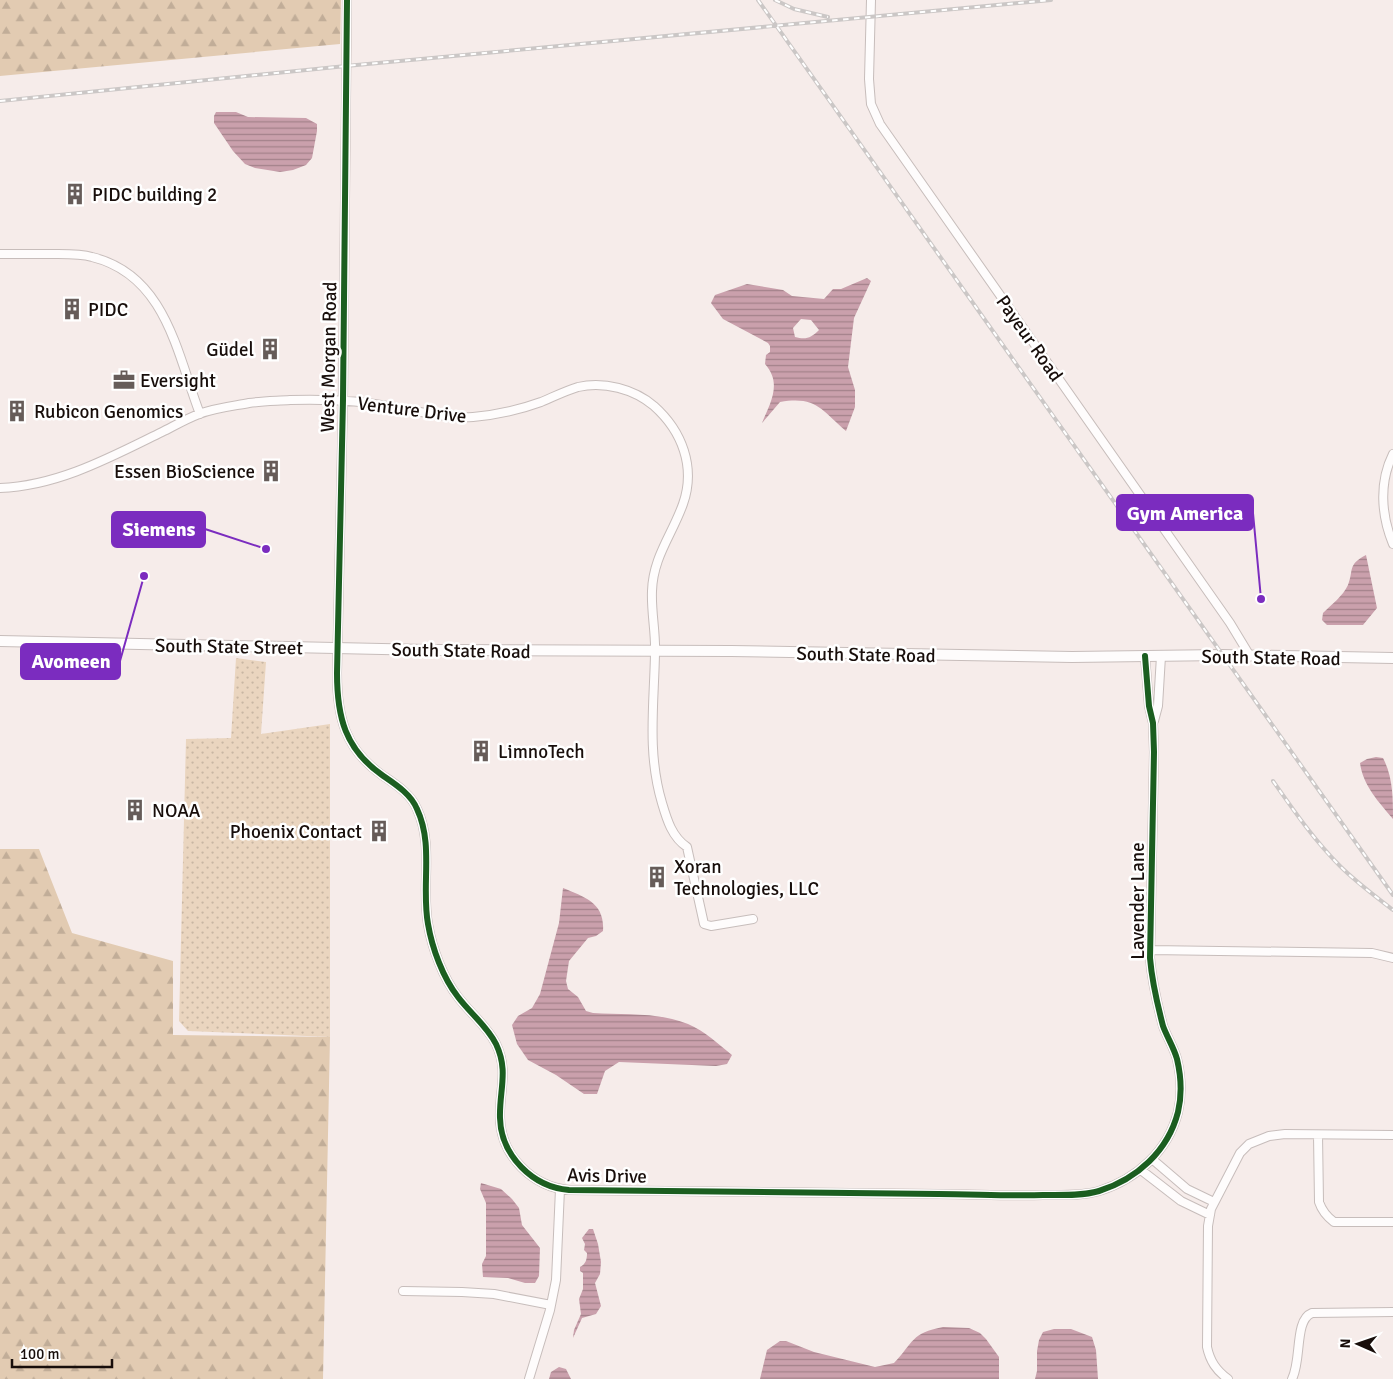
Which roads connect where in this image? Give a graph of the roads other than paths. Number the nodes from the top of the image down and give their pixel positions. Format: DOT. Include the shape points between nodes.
graph roads {
  1 [pos="347,0"];
  2 [pos="871,0"];
  3 [pos="0,254"];
  4 [pos="343,400"];
  5 [pos="200,414"];
  6 [pos="1393,454"];
  7 [pos="0,488"];
  8 [pos="1393,544"];
  9 [pos="0,641"];
  10 [pos="339,648"];
  11 [pos="655,652"];
  12 [pos="1145,656"];
  13 [pos="1161,656"];
  14 [pos="1250,656"];
  15 [pos="1393,658"];
  16 [pos="1153,723"];
  17 [pos="753,919"];
  18 [pos="1150,950"];
  19 [pos="1393,958"];
  20 [pos="1318,1135"];
  21 [pos="1393,1135"];
  22 [pos="1152,1159"];
  23 [pos="1141,1170"];
  24 [pos="560,1190"];
  25 [pos="1037,1195"];
  26 [pos="1214,1202"];
  27 [pos="1210,1215"];
  28 [pos="1393,1222"];
  29 [pos="403,1290"];
  30 [pos="551,1304"];
  31 [pos="1393,1312"];
  32 [pos="529,1379"];
  33 [pos="1228,1379"];
  34 [pos="1292,1379"];
  1 -- 4 [label="street, West Morgan Road"];
  2 -- 14 [label="street, Payeur Road" via="869,79 871,104 880,124"];
  3 -- 5 [label="street" via="92,256 116,266 136,280 155,300 166,318"];
  4 -- 5 [label="street, Venture Drive" via="254,402"];
  4 -- 10 [label="street, West Morgan Road"];
  4 -- 11 [label="street, Venture Drive" via="472,417 514,411 578,387 598,385 626,389 646,400 666,417 679,436 687,458 684,502 655,566 652,591"];
  5 -- 7 [label="street, Venture Drive" via="73,473 21,487"];
  6 -- 8 [label="street" via="1383,497"];
  9 -- 10 [label="main road, South State Street"];
  10 -- 11 [label="main road, South State Road"];
  10 -- 24 [label="street, Avis Drive" via="337,691 340,715 349,738 372,768 410,798 424,828 428,926 445,974 457,996 489,1032 499,1052 504,1073 500,1118 506,1146 528,1174"];
  11 -- 12 [label="main road, South State Road"];
  11 -- 17 [label="street, Venture Drive" via="652,710 654,769 672,831 687,847 704,924 711,926"];
  12 -- 13 [label="main road, South State Road"];
  12 -- 16 [label="street, Lavender Lane"];
  13 -- 14 [label="main road, South State Road"];
  13 -- 16 [label="street, Lavender Lane" via="1158,706"];
  14 -- 15 [label="main road, South State Road"];
  16 -- 18 [label="street, Lavender Lane"];
  18 -- 19 [label="street" via="1372,953"];
  18 -- 22 [label="street, Lavender Lane" via="1152,983 1164,1027 1177,1058 1181,1085 1178,1111 1169,1135"];
  20 -- 21 [label="street"];
  20 -- 26 [label="street" via="1269,1136 1249,1144 1240,1153"];
  20 -- 28 [label="street" via="1319,1202 1328,1217 1334,1222"];
  22 -- 23 [label="street, Lavender Lane"];
  22 -- 26 [label="street" via="1187,1189"];
  23 -- 25 [label="street, Lavender Lane" via="1097,1192"];
  23 -- 27 [label="street" via="1181,1202"];
  24 -- 25 [label="street, Avis Drive"];
  24 -- 30 [label="street"];
  26 -- 27 [label="street"];
  27 -- 33 [label="street" via="1206,1347 1213,1365"];
  29 -- 30 [label="street" via="494,1294"];
  30 -- 32 [label="street"];
  31 -- 34 [label="street" via="1308,1314 1300,1329 1298,1360"];
}
